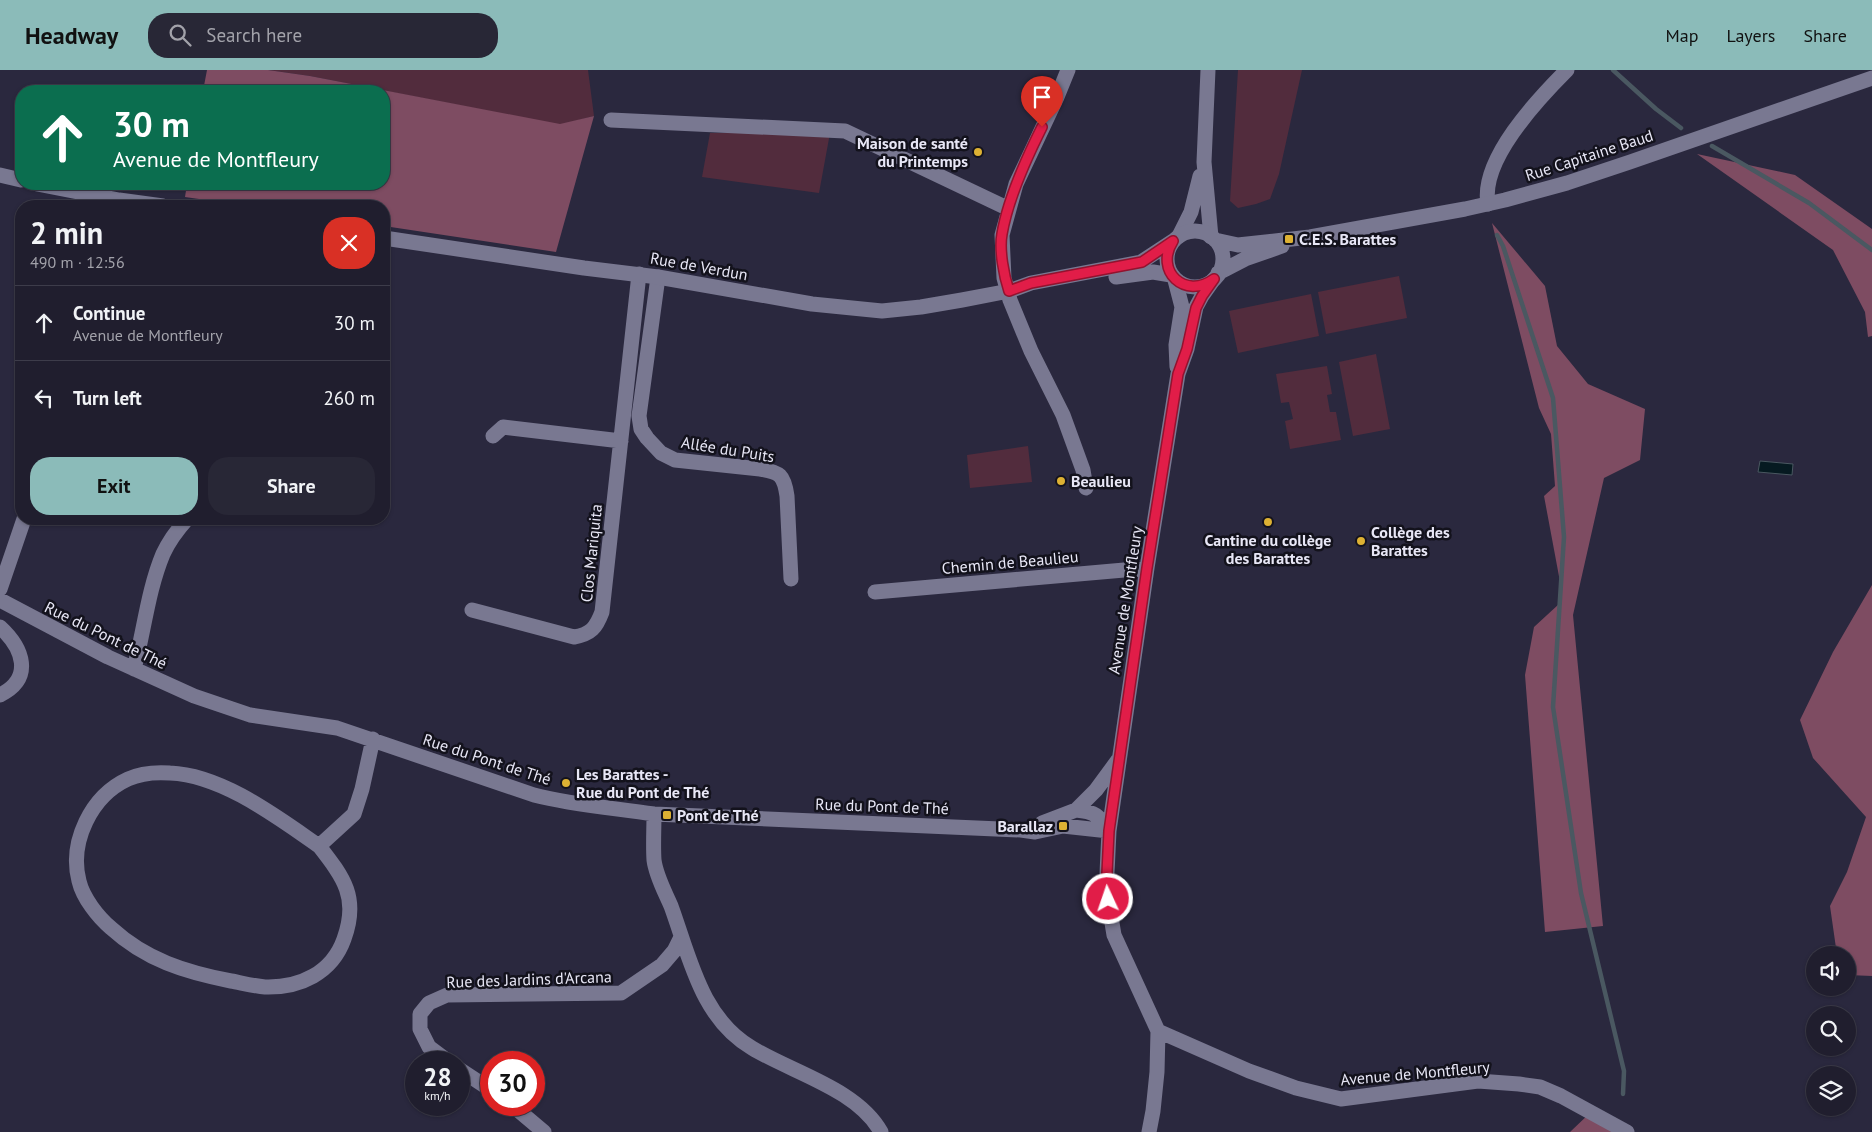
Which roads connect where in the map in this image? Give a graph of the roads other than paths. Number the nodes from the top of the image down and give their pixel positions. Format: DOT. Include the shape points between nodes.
graph roads {
  1 [pos="1068,70"];
  2 [pos="1208,70"];
  3 [pos="1567,70"];
  4 [pos="1872,78"];
  5 [pos="611,120"];
  6 [pos="1204,162"];
  7 [pos="0,175"];
  8 [pos="15,179"];
  9 [pos="68,190"];
  10 [pos="119,200"];
  11 [pos="1488,204"];
  12 [pos="1009,210"];
  13 [pos="1310,237"];
  14 [pos="390,239"];
  15 [pos="1176,239"];
  16 [pos="1213,239"];
  17 [pos="639,274"];
  18 [pos="1216,276"];
  19 [pos="658,277"];
  20 [pos="1173,277"];
  21 [pos="1009,291"];
  22 [pos="1178,374"];
  23 [pos="493,436"];
  24 [pos="621,441"];
  25 [pos="1086,488"];
  26 [pos="22,525"];
  27 [pos="182,525"];
  28 [pos="1147,568"];
  29 [pos="791,579"];
  30 [pos="0,589"];
  31 [pos="875,592"];
  32 [pos="0,600"];
  33 [pos="472,610"];
  34 [pos="0,627"];
  35 [pos="134,669"];
  36 [pos="0,695"];
  37 [pos="373,739"];
  38 [pos="1120,758"];
  39 [pos="1076,810"];
  40 [pos="654,814"];
  41 [pos="1083,829"];
  42 [pos="1021,830"];
  43 [pos="1109,831"];
  44 [pos="319,846"];
  45 [pos="1108,857"];
  46 [pos="681,937"];
  47 [pos="1158,1031"];
  48 [pos="434,1051"];
  49 [pos="525,1116"];
  50 [pos="544,1132"];
  51 [pos="881,1132"];
  52 [pos="1149,1132"];
  53 [pos="1627,1132"];
  1 -- 12 [label="street" via="1016,184"];
  2 -- 6 [label="street"];
  3 -- 11 [label="street" via="1541,96 1494,164 1488,181"];
  4 -- 11 [label="street, Rue Capitaine Baud" via="1567,182"];
  5 -- 12 [label="street" via="845,132"];
  6 -- 15 [label="street" via="1196,198"];
  6 -- 16 [label="street"];
  7 -- 8 [label="street"];
  9 -- 10 [label="street"];
  11 -- 13 [label="street, Rue Capitaine Baud"];
  12 -- 21 [label="street" via="1002,235 1004,278"];
  13 -- 16 [label="street, Rue Capitaine Baud" via="1238,244"];
  13 -- 18 [label="street, Rue Capitaine Baud" via="1245,259"];
  14 -- 17 [label="street, Rue de Verdun"];
  15 -- 16 [label="street" via="1192,231"];
  15 -- 20 [label="street" via="1167,254 1168,268"];
  15 -- 21 [label="street, Rue de Verdun" via="1142,262 1031,283"];
  16 -- 18 [label="street" via="1219,246 1222,260"];
  17 -- 19 [label="street, Rue de Verdun"];
  17 -- 24 [label="street, Clos Mariquita"];
  18 -- 20 [label="street" via="1195,287 1181,284"];
  18 -- 22 [label="street, Avenue de Montfleury" via="1196,308"];
  19 -- 21 [label="street, Rue de Verdun" via="812,304 882,311"];
  19 -- 29 [label="street, Allée du Puits" via="639,416 641,430 661,453 675,460 766,470 780,475 787,496"];
  20 -- 21 [label="street, Rue de Verdun" via="1153,272 1031,292"];
  20 -- 22 [label="street, Avenue de Montfleury" via="1182,307 1176,345"];
  21 -- 25 [label="street" via="1031,351 1064,415"];
  22 -- 28 [label="street, Avenue de Montfleury"];
  23 -- 24 [label="street" via="503,427"];
  24 -- 33 [label="street, Clos Mariquita" via="602,612 598,623 587,635 574,637"];
  26 -- 30 [label="street"];
  27 -- 35 [label="street" via="164,552"];
  28 -- 31 [label="street, Chemin de Beaulieu"];
  28 -- 38 [label="street, Avenue de Montfleury"];
  32 -- 35 [label="street, Rue du Pont de Thé"];
  34 -- 36 [label="street" via="20,651 22,664 18,680"];
  35 -- 37 [label="street, Rue du Pont de Thé" via="194,696 250,715 337,728"];
  37 -- 40 [label="street, Rue du Pont de Thé" via="562,802"];
  37 -- 44 [label="street" via="354,814"];
  38 -- 39 [label="street, Rue du Pont de Thé"];
  38 -- 43 [label="street, Avenue de Montfleury"];
  39 -- 42 [label="street, Rue du Pont de Thé"];
  39 -- 43 [label="street" via="1098,815"];
  40 -- 42 [label="street, Rue du Pont de Thé"];
  40 -- 46 [label="street" via="654,862"];
  41 -- 42 [label="street, Rue du Pont de Thé" via="1063,826 1036,832"];
  41 -- 43 [label="street, Rue du Pont de Thé"];
  41 -- 45 [label="street"];
  43 -- 45 [label="street, Avenue de Montfleury"];
  44 -- 44 [label="street" via="234,792 187,775 150,773 128,779 100,801 87,818 78,842 76,860 79,882 90,904 128,943 173,966 207,976 264,987 282,986 300,983 317,975 332,961 349,927 351,911 344,881"];
  45 -- 47 [label="street, Avenue de Montfleury" via="1108,899 1114,935"];
  46 -- 48 [label="street, Rue des Jardins d'Arcana" via="662,965 621,993 447,995 428,1003 420,1014 420,1029"];
  46 -- 51 [label="street" via="710,1007 726,1027 751,1048 835,1090 863,1109"];
  47 -- 52 [label="street" via="1157,1072"];
  47 -- 53 [label="street, Avenue de Montfleury" via="1249,1071 1296,1088 1342,1099 1478,1082 1540,1087"];
  49 -- 50 [label="street"];
}
